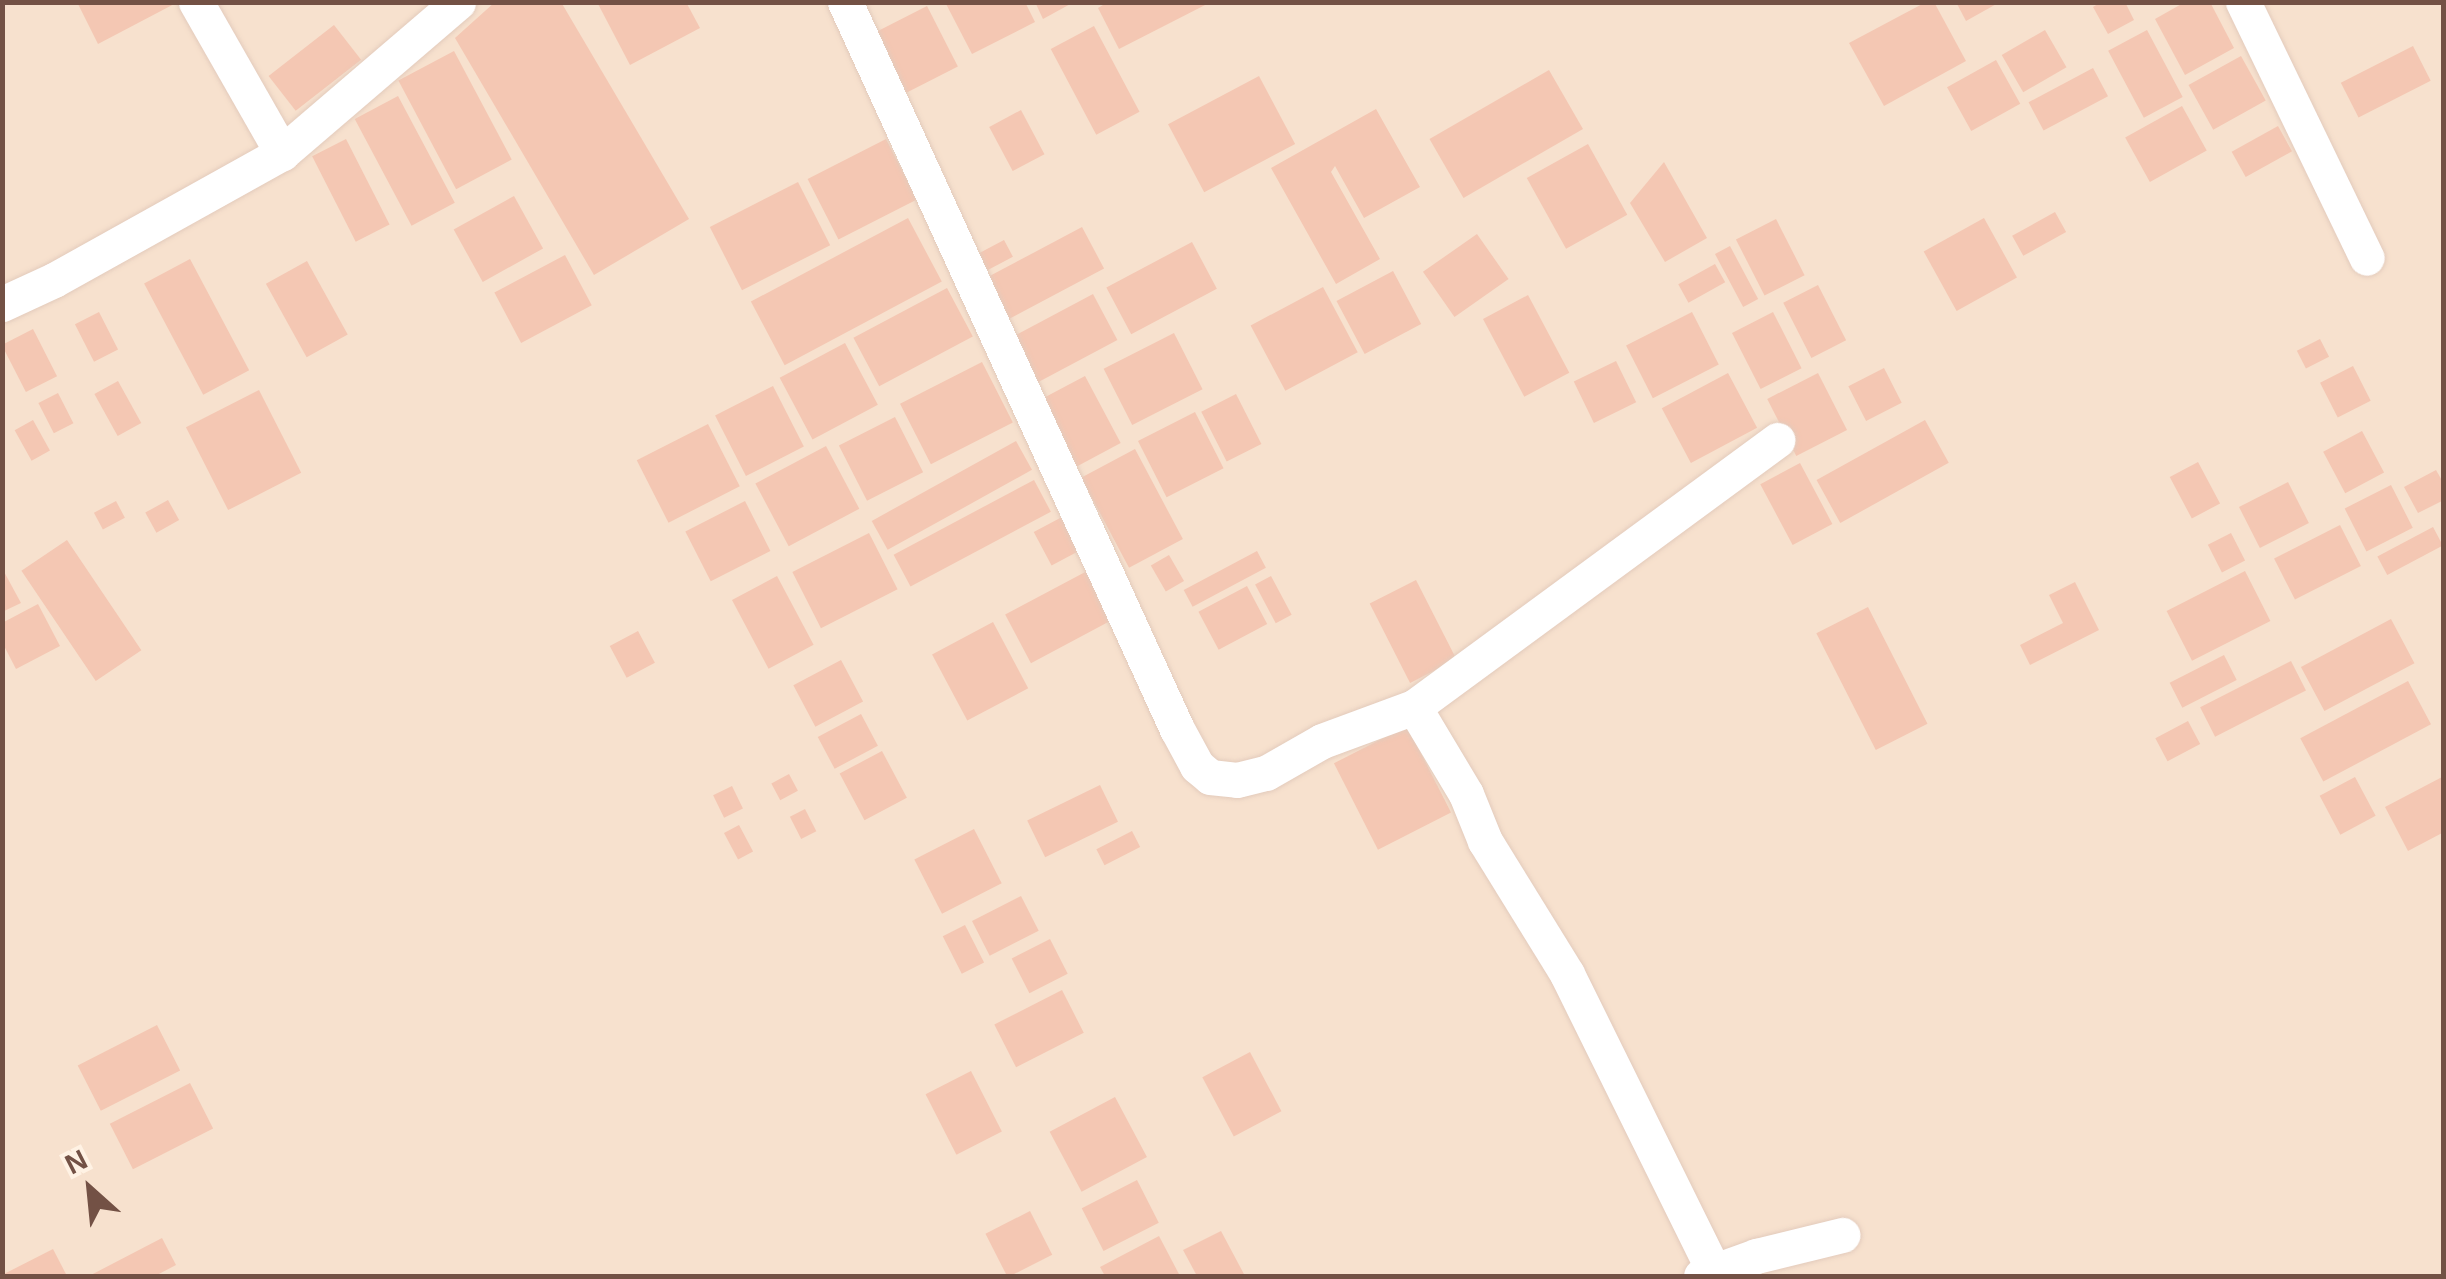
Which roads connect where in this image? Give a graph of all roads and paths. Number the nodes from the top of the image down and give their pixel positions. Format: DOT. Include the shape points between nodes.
graph roads {
  1 [pos="196,2"];
  2 [pos="458,2"];
  3 [pos="845,2"];
  4 [pos="2242,2"];
  5 [pos="282,152"];
  6 [pos="2367,258"];
  7 [pos="2,304"];
  8 [pos="1777,440"];
  9 [pos="1414,706"];
  10 [pos="1842,1235"];
  11 [pos="1708,1274"];
  1 -- 5 [label="street"];
  2 -- 5 [label="street"];
  3 -- 9 [label="street" via="1197,766 1210,777 1237,780 1266,773 1322,740"];
  4 -- 6 [label="street"];
  5 -- 7 [label="street"];
  8 -- 9 [label="street"];
  9 -- 11 [label="street" via="1566,974"];
  10 -- 11 [label="street"];
}
